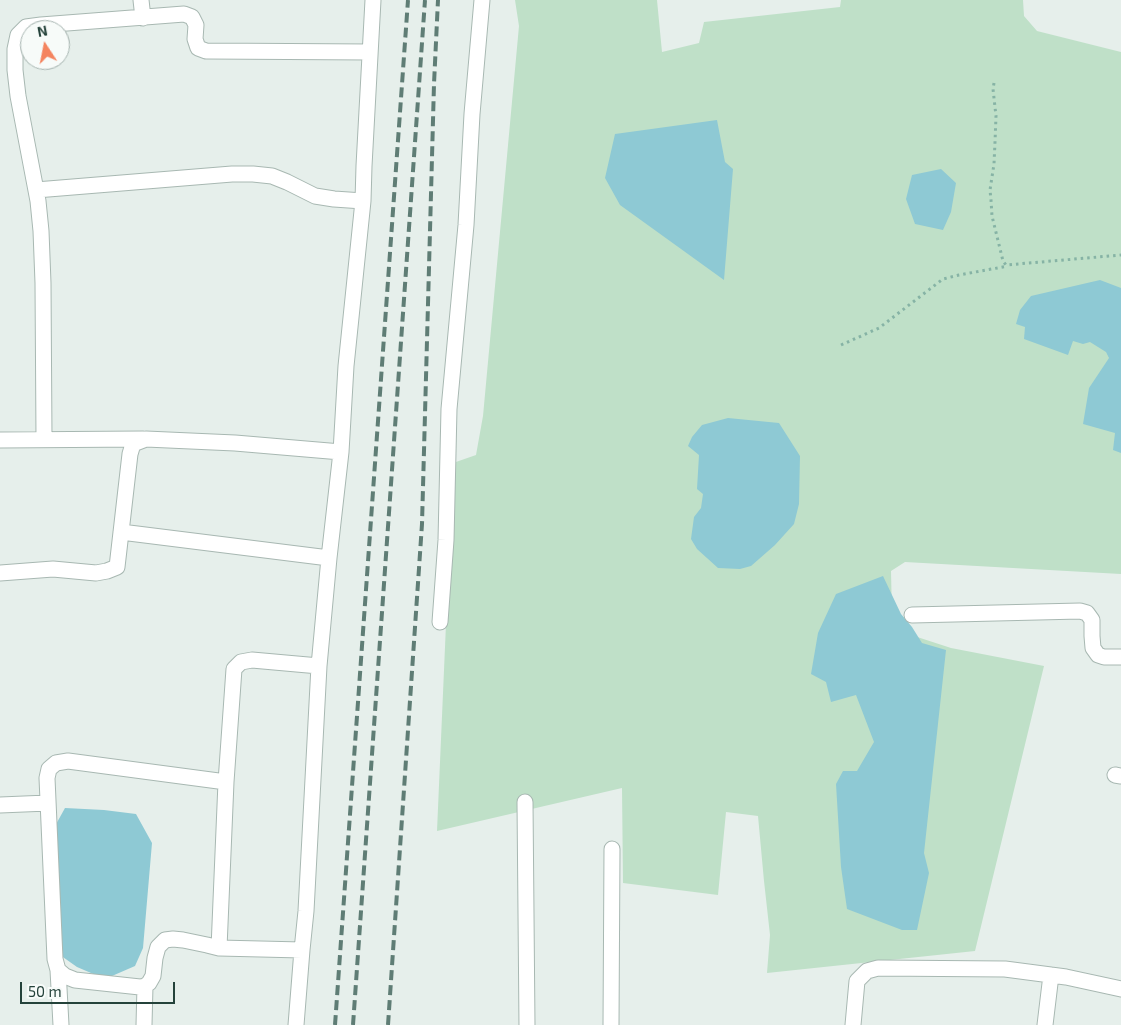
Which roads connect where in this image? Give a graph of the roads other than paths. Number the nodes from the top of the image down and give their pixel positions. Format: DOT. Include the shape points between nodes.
graph roads {
  1 [pos="142,0"];
  2 [pos="373,0"];
  3 [pos="482,0"];
  4 [pos="143,18"];
  5 [pos="370,52"];
  6 [pos="36,190"];
  7 [pos="363,201"];
  8 [pos="146,439"];
  9 [pos="0,440"];
  10 [pos="44,440"];
  11 [pos="341,452"];
  12 [pos="121,532"];
  13 [pos="329,558"];
  14 [pos="0,574"];
  15 [pos="912,615"];
  16 [pos="440,622"];
  17 [pos="1121,657"];
  18 [pos="320,666"];
  19 [pos="226,782"];
  20 [pos="525,802"];
  21 [pos="48,803"];
  22 [pos="0,805"];
  23 [pos="612,849"];
  24 [pos="219,948"];
  25 [pos="302,950"];
  26 [pos="58,970"];
  27 [pos="1051,975"];
  28 [pos="145,986"];
  29 [pos="1121,989"];
  30 [pos="61,1025"];
  31 [pos="144,1025"];
  32 [pos="296,1025"];
  33 [pos="527,1025"];
  34 [pos="611,1025"];
  35 [pos="853,1025"];
  36 [pos="1045,1025"];
  1 -- 4 [label="street"];
  2 -- 5 [label="street"];
  3 -- 16 [label="street" via="466,225 448,409 446,540"];
  4 -- 5 [label="street" via="184,14 192,17 198,48 206,51"];
  4 -- 6 [label="street" via="26,27 18,35 15,70 18,96"];
  5 -- 7 [label="street"];
  6 -- 7 [label="street" via="253,174 272,176 315,196"];
  6 -- 10 [label="street" via="42,255"];
  7 -- 11 [label="street" via="346,366"];
  8 -- 10 [label="street"];
  8 -- 11 [label="street"];
  8 -- 12 [label="street" via="133,444 130,454"];
  9 -- 10 [label="street"];
  11 -- 13 [label="street"];
  12 -- 13 [label="street"];
  12 -- 14 [label="street" via="117,567 108,571 53,569"];
  13 -- 18 [label="street"];
  15 -- 17 [label="street" via="1080,611 1087,613 1092,620 1093,648 1098,655"];
  18 -- 19 [label="street" via="252,660 241,662 234,669"];
  18 -- 25 [label="street"];
  19 -- 21 [label="street" via="68,761 56,763 49,769"];
  19 -- 24 [label="street"];
  20 -- 33 [label="street"];
  21 -- 22 [label="street"];
  21 -- 26 [label="street"];
  23 -- 34 [label="street"];
  24 -- 25 [label="street"];
  24 -- 28 [label="street" via="183,940 165,940 158,947 153,976"];
  25 -- 32 [label="street"];
  26 -- 28 [label="street" via="75,980"];
  26 -- 30 [label="street"];
  27 -- 29 [label="street"];
  27 -- 35 [label="street" via="1005,969 878,968 867,971 857,982"];
  27 -- 36 [label="street"];
  28 -- 31 [label="street"];
}
